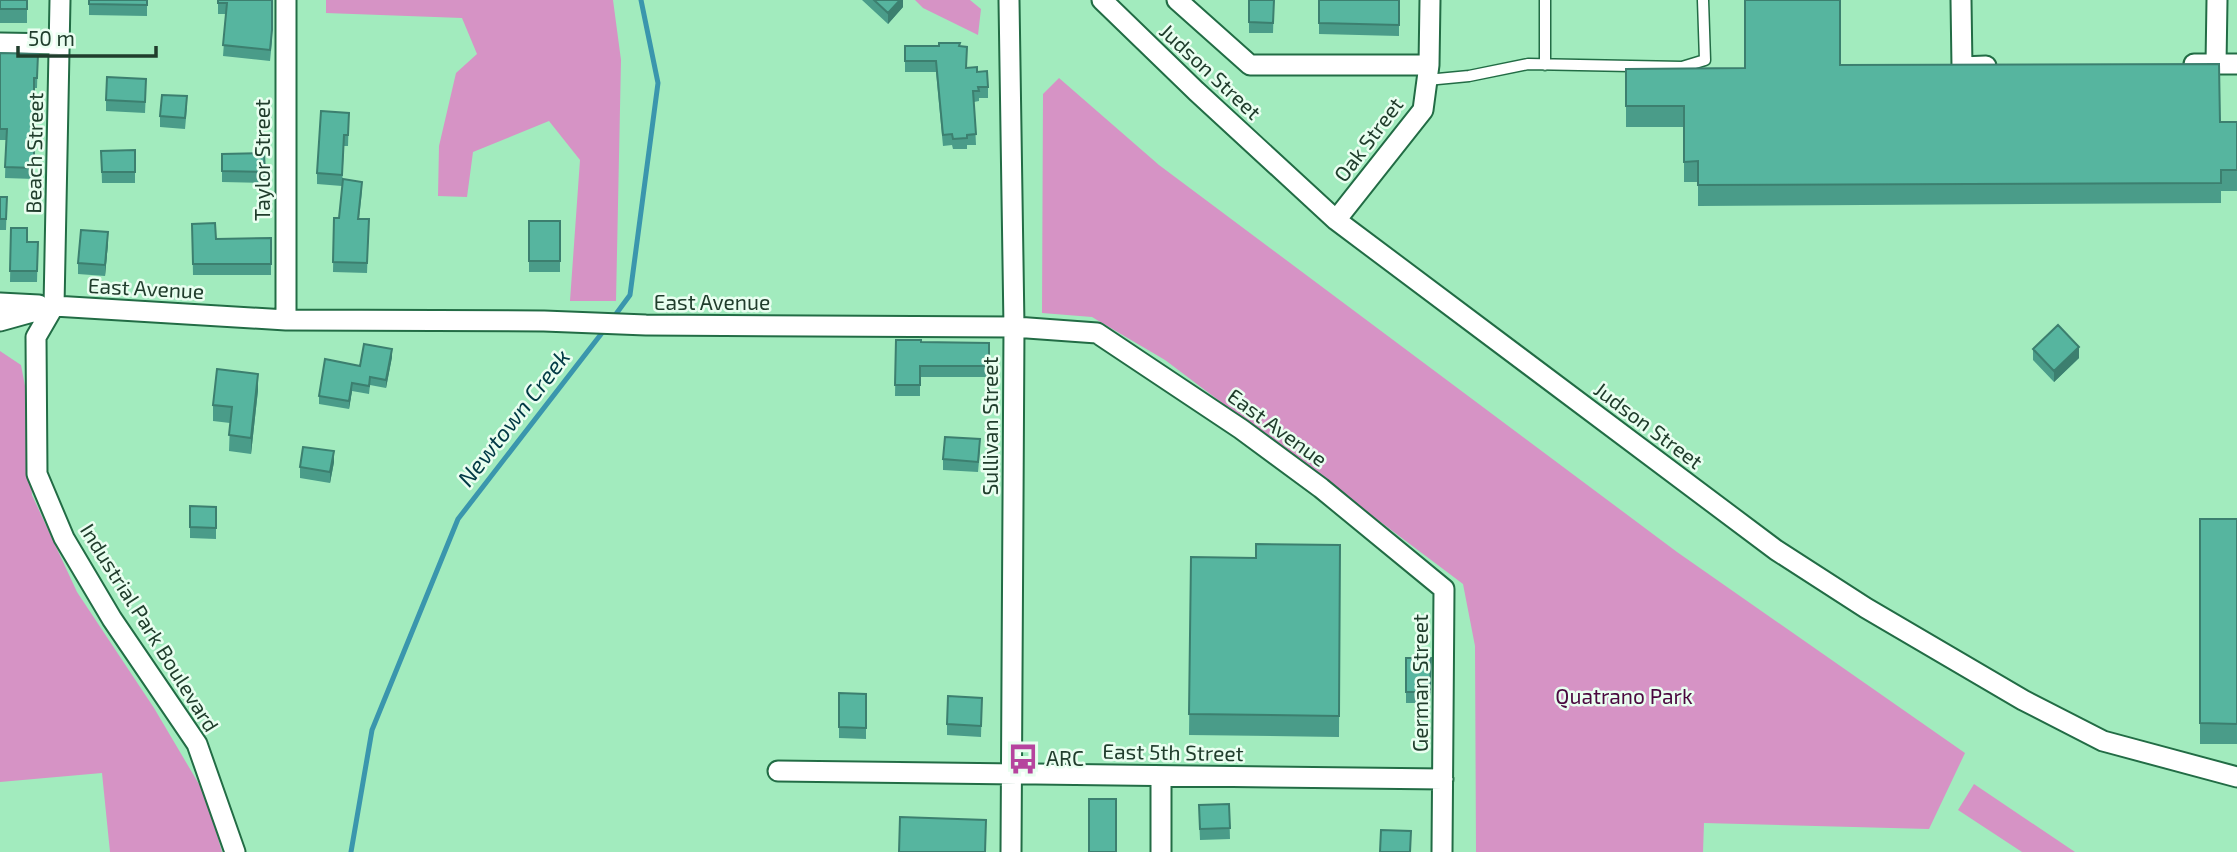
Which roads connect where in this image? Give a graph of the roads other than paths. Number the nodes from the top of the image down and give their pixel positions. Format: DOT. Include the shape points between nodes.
graph roads {
  1 [pos="60,0"];
  2 [pos="286,0"];
  3 [pos="1009,0"];
  4 [pos="1102,0"];
  5 [pos="1177,0"];
  6 [pos="1430,0"];
  7 [pos="1545,0"];
  8 [pos="1703,0"];
  9 [pos="1961,0"];
  10 [pos="2217,0"];
  11 [pos="0,43"];
  12 [pos="60,44"];
  13 [pos="2176,64"];
  14 [pos="2216,64"];
  15 [pos="2237,64"];
  16 [pos="1545,65"];
  17 [pos="2002,66"];
  18 [pos="1428,73"];
  19 [pos="1336,220"];
  20 [pos="0,303"];
  21 [pos="54,306"];
  22 [pos="286,320"];
  23 [pos="0,321"];
  24 [pos="1014,327"];
  25 [pos="1321,488"];
  26 [pos="778,771"];
  27 [pos="1011,774"];
  28 [pos="1161,776"];
  29 [pos="2237,777"];
  30 [pos="1443,779"];
  31 [pos="235,852"];
  32 [pos="1011,852"];
  33 [pos="1161,852"];
  34 [pos="1441,852"];
  1 -- 12 [label="street, Beach Street"];
  2 -- 22 [label="street, Taylor Street"];
  3 -- 24 [label="street, Sullivan Street"];
  4 -- 19 [label="street, Judson Street"];
  5 -- 18 [label="street" via="1250,65"];
  6 -- 18 [label="street, Oak Street"];
  7 -- 16 [label="lane"];
  8 -- 16 [label="lane" via="1705,60 1682,67"];
  9 -- 17 [label="street" via="1962,67"];
  10 -- 14 [label="street"];
  11 -- 12 [label="street"];
  12 -- 21 [label="street, Beach Street"];
  13 -- 14 [label="street"];
  14 -- 15 [label="street"];
  16 -- 18 [label="lane" via="1469,76"];
  18 -- 19 [label="street, Oak Street" via="1423,110"];
  19 -- 29 [label="street, Judson Street" via="1776,550 1866,608 2103,741"];
  20 -- 21 [label="street, East Avenue"];
  21 -- 22 [label="street, East Avenue"];
  21 -- 23 [label="street, East Avenue"];
  21 -- 31 [label="street, Industrial Park Boulevard" via="36,337 37,474 71,550 197,744"];
  22 -- 24 [label="street, East Avenue"];
  24 -- 25 [label="street, East Avenue" via="1097,333"];
  24 -- 27 [label="street, Sullivan Street"];
  25 -- 30 [label="street, German Street" via="1444,589"];
  26 -- 27 [label="street, East 5th Street"];
  27 -- 28 [label="street, East 5th Street"];
  27 -- 32 [label="street, Sullivan Street"];
  28 -- 30 [label="street, East 5th Street"];
  28 -- 33 [label="street"];
  30 -- 34 [label="street, German Street"];
}
